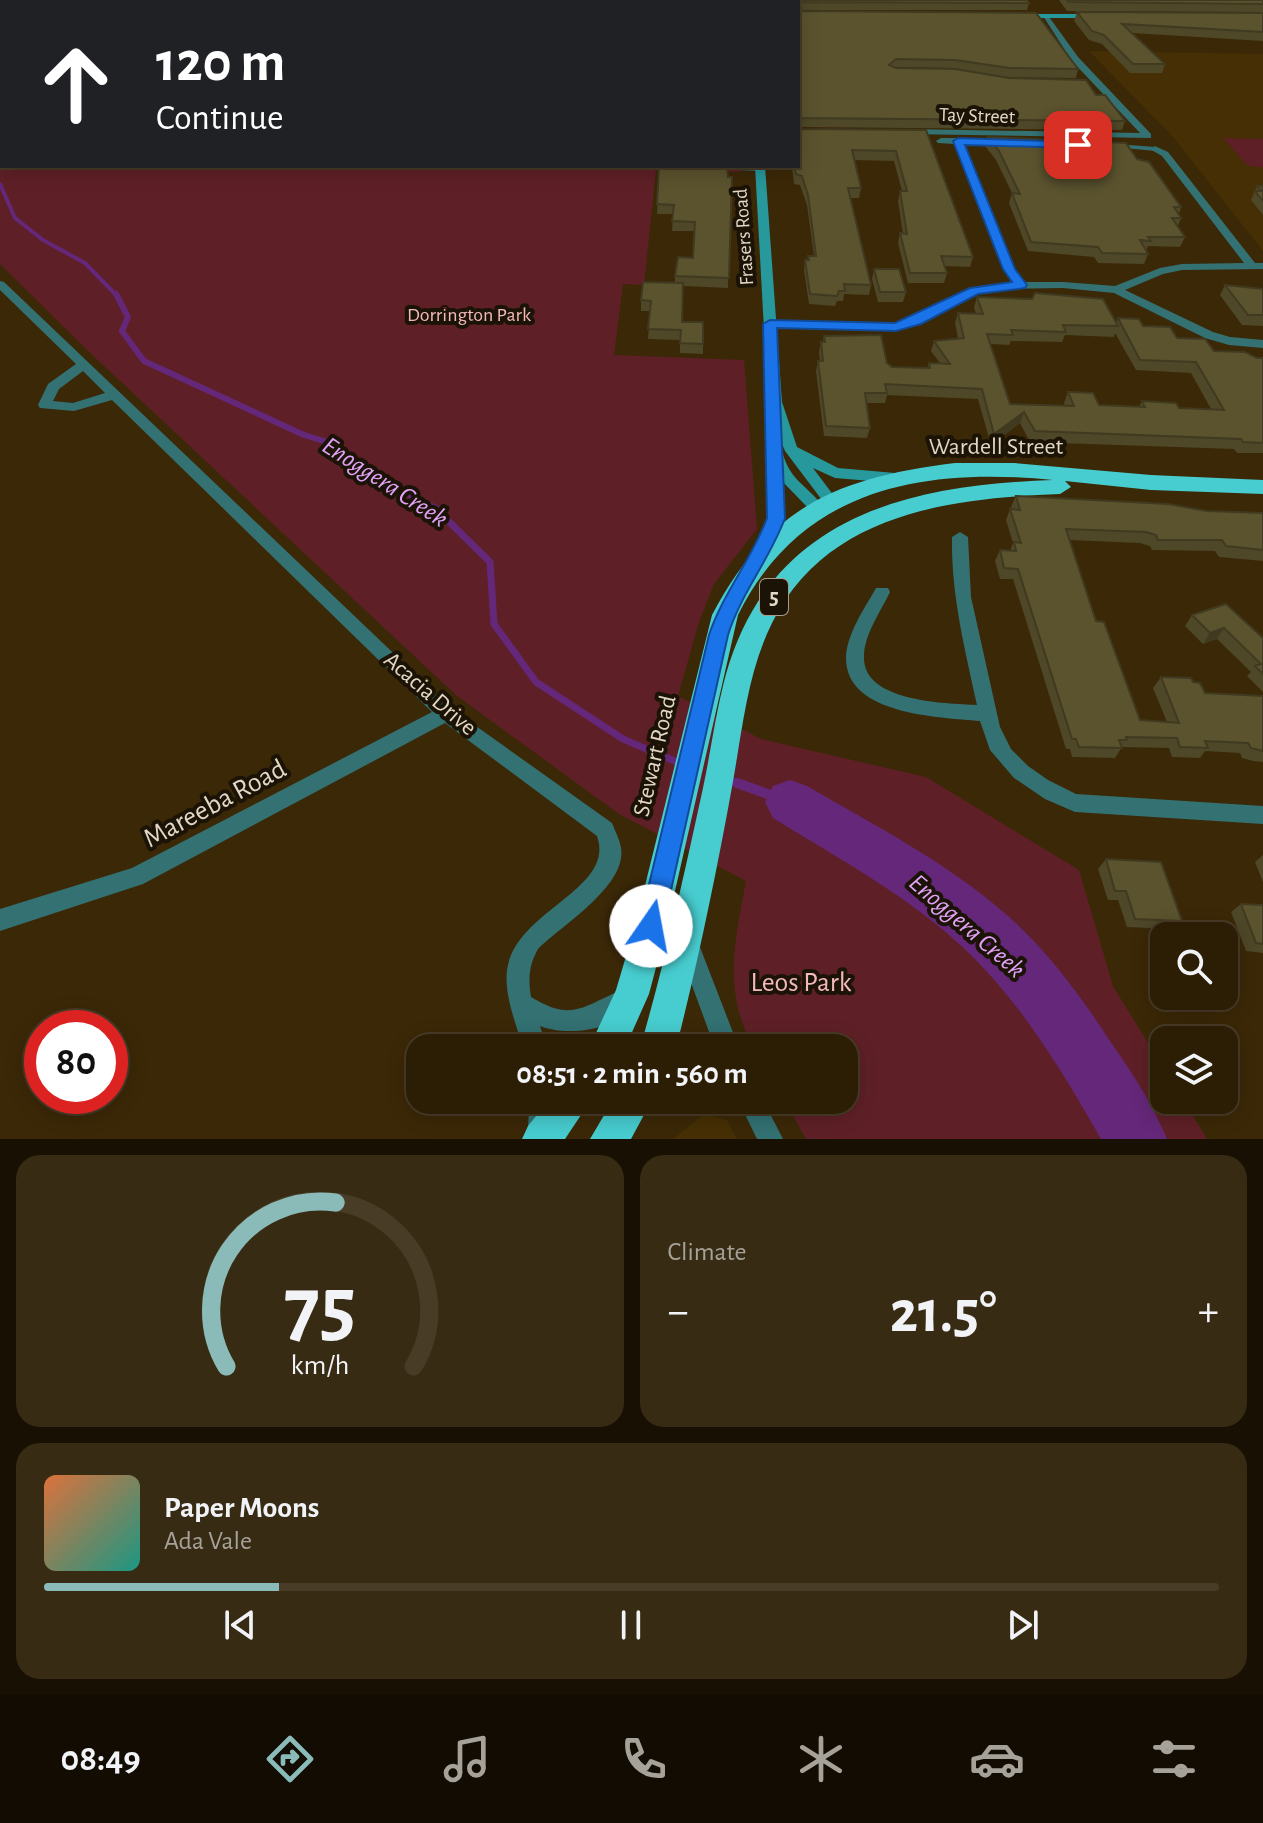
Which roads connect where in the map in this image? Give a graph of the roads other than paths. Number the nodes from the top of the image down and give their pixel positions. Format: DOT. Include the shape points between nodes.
graph roads {
  1 [pos="1016,16"];
  2 [pos="1047,16"];
  3 [pos="1111,16"];
  4 [pos="1086,84"];
  5 [pos="1100,84"];
  6 [pos="958,141"];
  7 [pos="1048,144"];
  8 [pos="1108,146"];
  9 [pos="1155,149"];
  10 [pos="760,168"];
  11 [pos="1257,266"];
  12 [pos="0,284"];
  13 [pos="1021,285"];
  14 [pos="1116,290"];
  15 [pos="770,324"];
  16 [pos="1263,344"];
  17 [pos="82,366"];
  18 [pos="114,395"];
  19 [pos="775,402"];
  20 [pos="782,432"];
  21 [pos="772,449"];
  22 [pos="896,478"];
  23 [pos="1134,481"];
  24 [pos="1263,487"];
  25 [pos="824,504"];
  26 [pos="850,528"];
  27 [pos="960,537"];
  28 [pos="760,555"];
  29 [pos="882,592"];
  30 [pos="446,714"];
  31 [pos="988,714"];
  32 [pos="1263,815"];
  33 [pos="0,920"];
  34 [pos="687,941"];
  35 [pos="632,994"];
  36 [pos="522,1004"];
  37 [pos="531,1034"];
  38 [pos="613,1034"];
  39 [pos="662,1034"];
  40 [pos="722,1034"];
  41 [pos="541,1114"];
  42 [pos="561,1114"];
  43 [pos="757,1114"];
  44 [pos="540,1139"];
  45 [pos="771,1139"];
  1 -- 2 [label="street"];
  2 -- 3 [label="street"];
  2 -- 5 [label="street" via="1075,59"];
  4 -- 5 [label="street"];
  5 -- 6 [label="street, Tay Street" via="1148,134 1144,138 900,136"];
  6 -- 7 [label="lane, Tay Street"];
  6 -- 13 [label="street" via="1009,269"];
  8 -- 9 [label="lane"];
  9 -- 11 [label="street" via="1165,154"];
  10 -- 15 [label="street, Frasers Road"];
  11 -- 14 [label="street" via="1182,267"];
  12 -- 17 [label="street, Acacia Drive"];
  13 -- 14 [label="street"];
  13 -- 15 [label="street" via="975,291 896,327"];
  14 -- 16 [label="street" via="1209,335"];
  15 -- 19 [label="street, Frasers Road"];
  17 -- 18 [label="street, Acacia Drive"];
  17 -- 18 [label="street" via="53,387 45,405 74,407"];
  18 -- 30 [label="street, Acacia Drive"];
  19 -- 20 [label="street, Frasers Road"];
  19 -- 21 [label="street, Frasers Road"];
  20 -- 22 [label="street, Frasers Road" via="801,457 823,470"];
  20 -- 25 [label="street, Frasers Road"];
  21 -- 25 [label="street" via="784,477"];
  21 -- 28 [label="street, Frasers Road" via="776,518"];
  22 -- 23 [label="highway, Wardell Street / 5" via="986,468"];
  22 -- 25 [label="highway, Wardell Street / 5"];
  23 -- 24 [label="highway, Wardell Street / 5"];
  23 -- 26 [label="highway, Wardell Street / 5" via="942,494 891,508"];
  25 -- 26 [label="highway"];
  25 -- 28 [label="highway, Stewart Road / 5"];
  26 -- 34 [label="highway, 5" via="808,557 770,603 750,639"];
  27 -- 31 [label="street" via="959,588"];
  28 -- 35 [label="highway, Stewart Road / 5" via="727,608"];
  29 -- 31 [label="street" via="855,654 865,685 894,702"];
  30 -- 33 [label="street, Mareeba Road" via="136,877"];
  30 -- 36 [label="street, Acacia Drive" via="596,822 611,844 602,880 529,942 518,972"];
  31 -- 32 [label="street" via="995,742 1016,770 1047,792 1075,803"];
  34 -- 39 [label="highway, 5"];
  34 -- 40 [label="street"];
  35 -- 36 [label="street" via="594,1018 566,1024"];
  35 -- 38 [label="highway, Stewart Road / 5"];
  36 -- 37 [label="street, Acacia Drive"];
  41 -- 44 [label="street"];
  42 -- 44 [label="highway"];
  43 -- 45 [label="street"];
}
